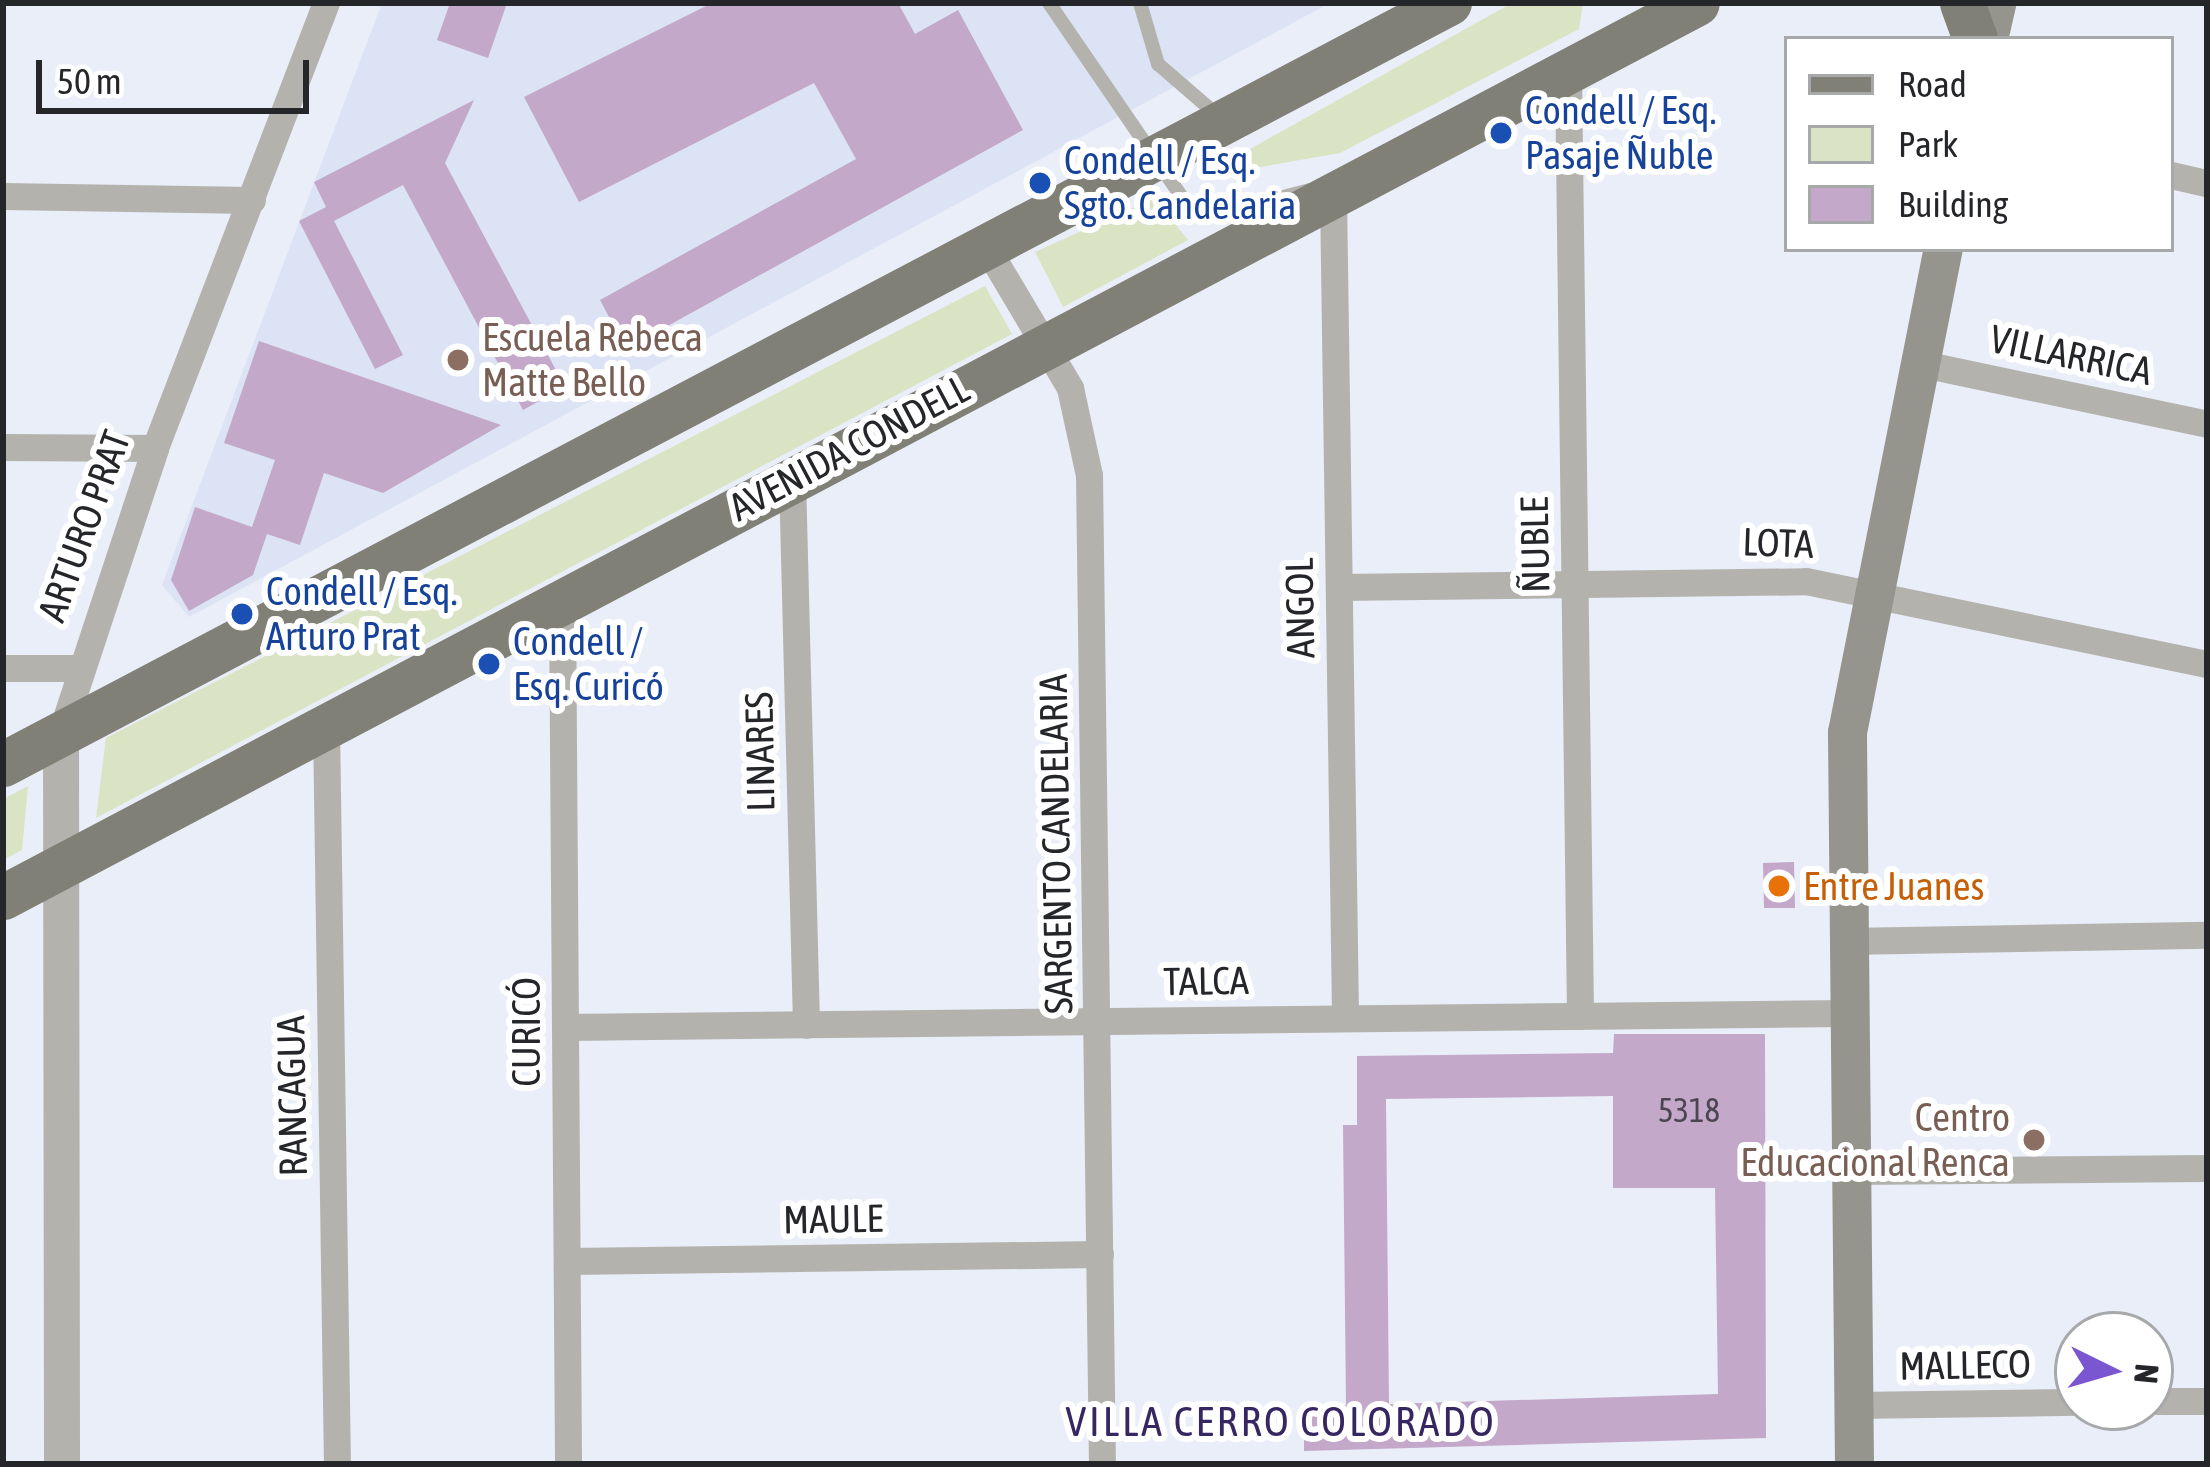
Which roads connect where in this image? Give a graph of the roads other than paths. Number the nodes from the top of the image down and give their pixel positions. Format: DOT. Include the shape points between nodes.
graph roads {
  1 [pos="326,3"];
  2 [pos="1049,3"];
  3 [pos="1140,3"];
  4 [pos="1449,3"];
  5 [pos="1697,3"];
  6 [pos="1962,3"];
  7 [pos="1996,3"];
  8 [pos="1620,25"];
  9 [pos="1974,36"];
  10 [pos="1989,36"];
  11 [pos="1568,73"];
  12 [pos="1226,122"];
  13 [pos="1150,163"];
  14 [pos="2174,177"];
  15 [pos="2207,183"];
  16 [pos="3,196"];
  17 [pos="1333,196"];
  18 [pos="252,200"];
  19 [pos="987,248"];
  20 [pos="1942,252"];
  21 [pos="1048,342"];
  22 [pos="1918,363"];
  23 [pos="2207,424"];
  24 [pos="3,447"];
  25 [pos="155,448"];
  26 [pos="792,478"];
  27 [pos="1574,583"];
  28 [pos="1339,586"];
  29 [pos="1869,592"];
  30 [pos="562,600"];
  31 [pos="2207,664"];
  32 [pos="3,668"];
  33 [pos="79,668"];
  34 [pos="326,726"];
  35 [pos="61,734"];
  36 [pos="3,764"];
  37 [pos="57,869"];
  38 [pos="3,896"];
  39 [pos="2207,935"];
  40 [pos="1846,941"];
  41 [pos="1847,1013"];
  42 [pos="1580,1016"];
  43 [pos="1345,1018"];
  44 [pos="1097,1021"];
  45 [pos="806,1025"];
  46 [pos="565,1027"];
  47 [pos="2207,1168"];
  48 [pos="1850,1171"];
  49 [pos="1100,1254"];
  50 [pos="567,1262"];
  51 [pos="2174,1401"];
  52 [pos="2207,1401"];
  53 [pos="2054,1402"];
  54 [pos="1853,1405"];
  55 [pos="62,1464"];
  56 [pos="337,1464"];
  57 [pos="568,1464"];
  58 [pos="1102,1464"];
  59 [pos="1854,1464"];
  1 -- 18 [label="street, ARTURO PRAT"];
  2 -- 13 [label="lane"];
  3 -- 12 [label="lane" via="1158,64"];
  4 -- 12 [label="main road"];
  5 -- 8 [label="main road, AVENIDA CONDELL"];
  6 -- 9 [label="main road"];
  7 -- 10 [label="main road"];
  8 -- 11 [label="main road, AVENIDA CONDELL"];
  11 -- 17 [label="main road, AVENIDA CONDELL"];
  11 -- 27 [label="street, ÑUBLE"];
  12 -- 13 [label="main road"];
  13 -- 17 [label="lane" via="1210,213 1287,192"];
  13 -- 19 [label="main road"];
  14 -- 15 [label="street"];
  16 -- 18 [label="street"];
  17 -- 21 [label="main road, AVENIDA CONDELL"];
  17 -- 28 [label="street, ANGOL"];
  18 -- 25 [label="street, ARTURO PRAT"];
  19 -- 21 [label="street, SARGENTO CANDELARIA"];
  19 -- 35 [label="main road"];
  20 -- 22 [label="main road"];
  21 -- 26 [label="main road, AVENIDA CONDELL"];
  21 -- 44 [label="street, SARGENTO CANDELARIA" via="1089,475"];
  22 -- 23 [label="street, VILLARRICA"];
  22 -- 29 [label="main road"];
  24 -- 25 [label="street"];
  25 -- 33 [label="street, ARTURO PRAT"];
  26 -- 30 [label="main road, AVENIDA CONDELL"];
  26 -- 45 [label="street, LINARES"];
  27 -- 28 [label="street, LOTA"];
  27 -- 29 [label="street, LOTA" via="1785,579"];
  27 -- 42 [label="street, ÑUBLE"];
  28 -- 43 [label="street, ANGOL"];
  29 -- 31 [label="street, LOTA"];
  29 -- 40 [label="main road" via="1847,732"];
  30 -- 34 [label="main road, AVENIDA CONDELL"];
  30 -- 46 [label="street, CURICÓ"];
  32 -- 33 [label="street"];
  33 -- 35 [label="street, ARTURO PRAT"];
  34 -- 37 [label="main road, AVENIDA CONDELL"];
  34 -- 56 [label="street, RANCAGUA"];
  35 -- 36 [label="main road"];
  35 -- 37 [label="street, ARTURO PRAT"];
  37 -- 38 [label="main road, AVENIDA CONDELL"];
  37 -- 55 [label="street, ARTURO PRAT"];
  39 -- 40 [label="street"];
  40 -- 41 [label="main road"];
  41 -- 42 [label="street, TALCA"];
  41 -- 48 [label="main road"];
  42 -- 43 [label="street, TALCA"];
  43 -- 44 [label="street, TALCA"];
  44 -- 45 [label="street, TALCA"];
  44 -- 49 [label="street, SARGENTO CANDELARIA"];
  45 -- 46 [label="street, TALCA"];
  46 -- 50 [label="street, CURICÓ"];
  47 -- 48 [label="street"];
  48 -- 54 [label="main road"];
  49 -- 50 [label="street, MAULE"];
  49 -- 58 [label="street, SARGENTO CANDELARIA"];
  50 -- 57 [label="street, CURICÓ"];
  51 -- 52 [label="street"];
  53 -- 54 [label="street, MALLECO"];
  54 -- 59 [label="main road"];
}
